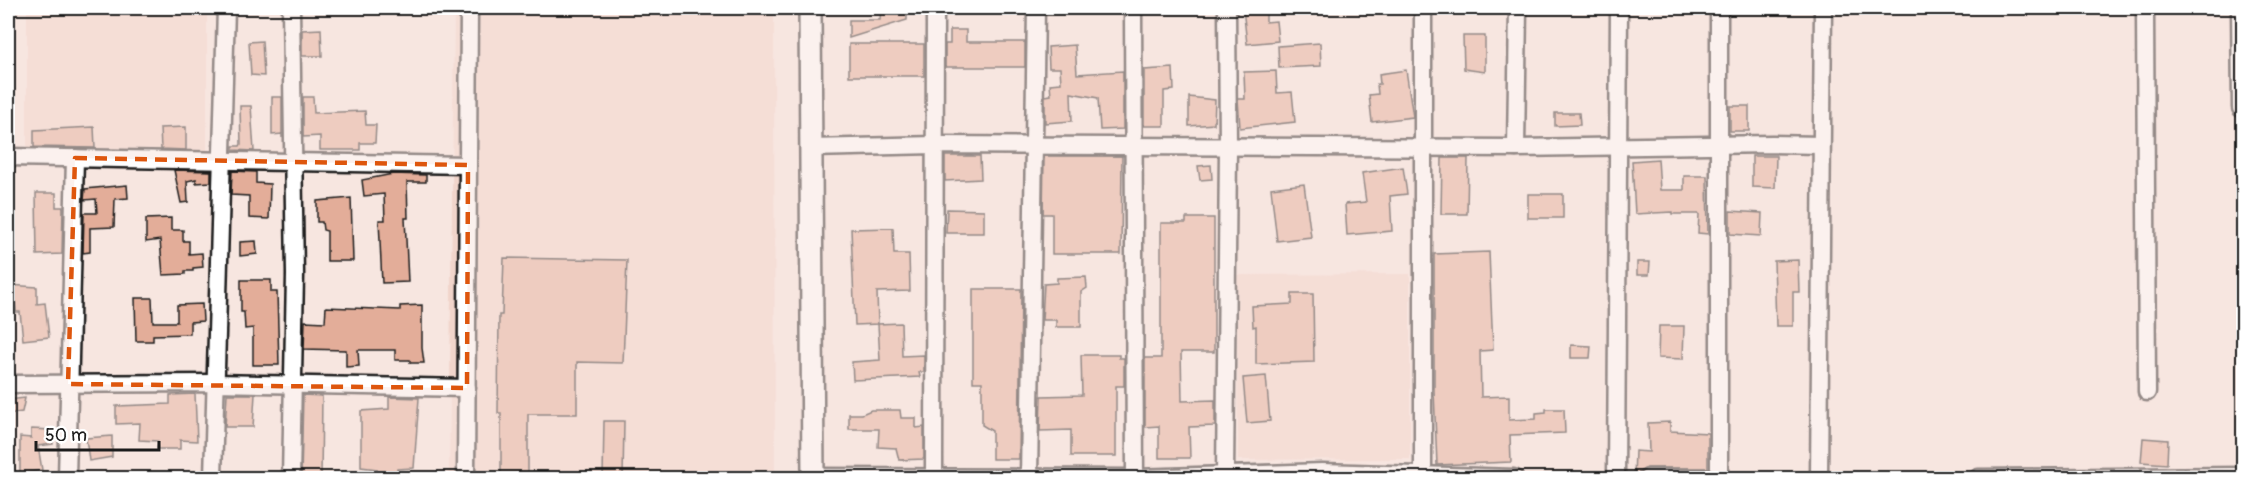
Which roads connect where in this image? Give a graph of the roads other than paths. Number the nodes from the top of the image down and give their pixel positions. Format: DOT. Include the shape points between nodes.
graph roads {
  1 [pos="226,8"];
  2 [pos="291,8"];
  3 [pos="469,8"];
  4 [pos="810,8"];
  5 [pos="935,8"];
  6 [pos="1036,8"];
  7 [pos="1133,8"];
  8 [pos="1227,8"];
  9 [pos="1423,8"];
  10 [pos="1518,8"];
  11 [pos="1619,8"];
  12 [pos="1719,8"];
  13 [pos="1823,8"];
  14 [pos="2145,8"];
  15 [pos="2240,8"];
  16 [pos="2241,108"];
  17 [pos="935,145"];
  18 [pos="1034,145"];
  19 [pos="1720,145"];
  20 [pos="1821,145"];
  21 [pos="1618,146"];
  22 [pos="1135,147"];
  23 [pos="1422,147"];
  24 [pos="811,148"];
  25 [pos="1228,148"];
  26 [pos="1516,148"];
  27 [pos="8,157"];
  28 [pos="75,158"];
  29 [pos="221,159"];
  30 [pos="293,161"];
  31 [pos="468,165"];
  32 [pos="8,384"];
  33 [pos="68,384"];
  34 [pos="215,384"];
  35 [pos="293,385"];
  36 [pos="466,388"];
  37 [pos="2147,392"];
  38 [pos="1322,475"];
  39 [pos="2244,476"];
  40 [pos="1225,477"];
  41 [pos="1423,477"];
  42 [pos="67,478"];
  43 [pos="213,478"];
  44 [pos="291,478"];
  45 [pos="466,478"];
  46 [pos="813,478"];
  47 [pos="934,478"];
  48 [pos="1029,478"];
  49 [pos="1135,478"];
  50 [pos="1514,478"];
  51 [pos="1616,478"];
  52 [pos="1648,478"];
  53 [pos="1717,478"];
  54 [pos="1820,478"];
  55 [pos="1978,478"];
  1 -- 29 [label="street"];
  2 -- 30 [label="street"];
  3 -- 31 [label="street"];
  4 -- 24 [label="street"];
  5 -- 17 [label="street"];
  6 -- 18 [label="street"];
  7 -- 22 [label="street"];
  8 -- 25 [label="street"];
  9 -- 23 [label="street"];
  10 -- 26 [label="street"];
  11 -- 21 [label="street"];
  12 -- 19 [label="street"];
  13 -- 20 [label="street"];
  14 -- 37 [label="street"];
  15 -- 16 [label="street"];
  17 -- 18 [label="street"];
  17 -- 24 [label="street"];
  17 -- 47 [label="street"];
  18 -- 22 [label="street"];
  18 -- 48 [label="street"];
  19 -- 20 [label="street"];
  19 -- 21 [label="street"];
  19 -- 53 [label="street"];
  20 -- 54 [label="street"];
  21 -- 26 [label="street"];
  21 -- 51 [label="street"];
  22 -- 25 [label="street"];
  22 -- 49 [label="street"];
  23 -- 25 [label="street"];
  23 -- 26 [label="street"];
  23 -- 41 [label="street"];
  24 -- 46 [label="street"];
  25 -- 40 [label="street"];
  27 -- 28 [label="street"];
  28 -- 29 [label="street"];
  28 -- 33 [label="street"];
  29 -- 30 [label="street"];
  29 -- 34 [label="street"];
  30 -- 31 [label="street"];
  30 -- 35 [label="street"];
  31 -- 36 [label="street"];
  32 -- 33 [label="street"];
  33 -- 34 [label="street"];
  33 -- 42 [label="street"];
  34 -- 35 [label="street"];
  34 -- 43 [label="street"];
  35 -- 36 [label="street"];
  35 -- 44 [label="street"];
  36 -- 45 [label="street"];
  38 -- 40 [label="street"];
  38 -- 41 [label="street"];
  39 -- 55 [label="street"];
  40 -- 49 [label="street"];
  41 -- 50 [label="street"];
  46 -- 47 [label="street"];
  47 -- 48 [label="street"];
  48 -- 49 [label="street"];
  52 -- 53 [label="street"];
}
